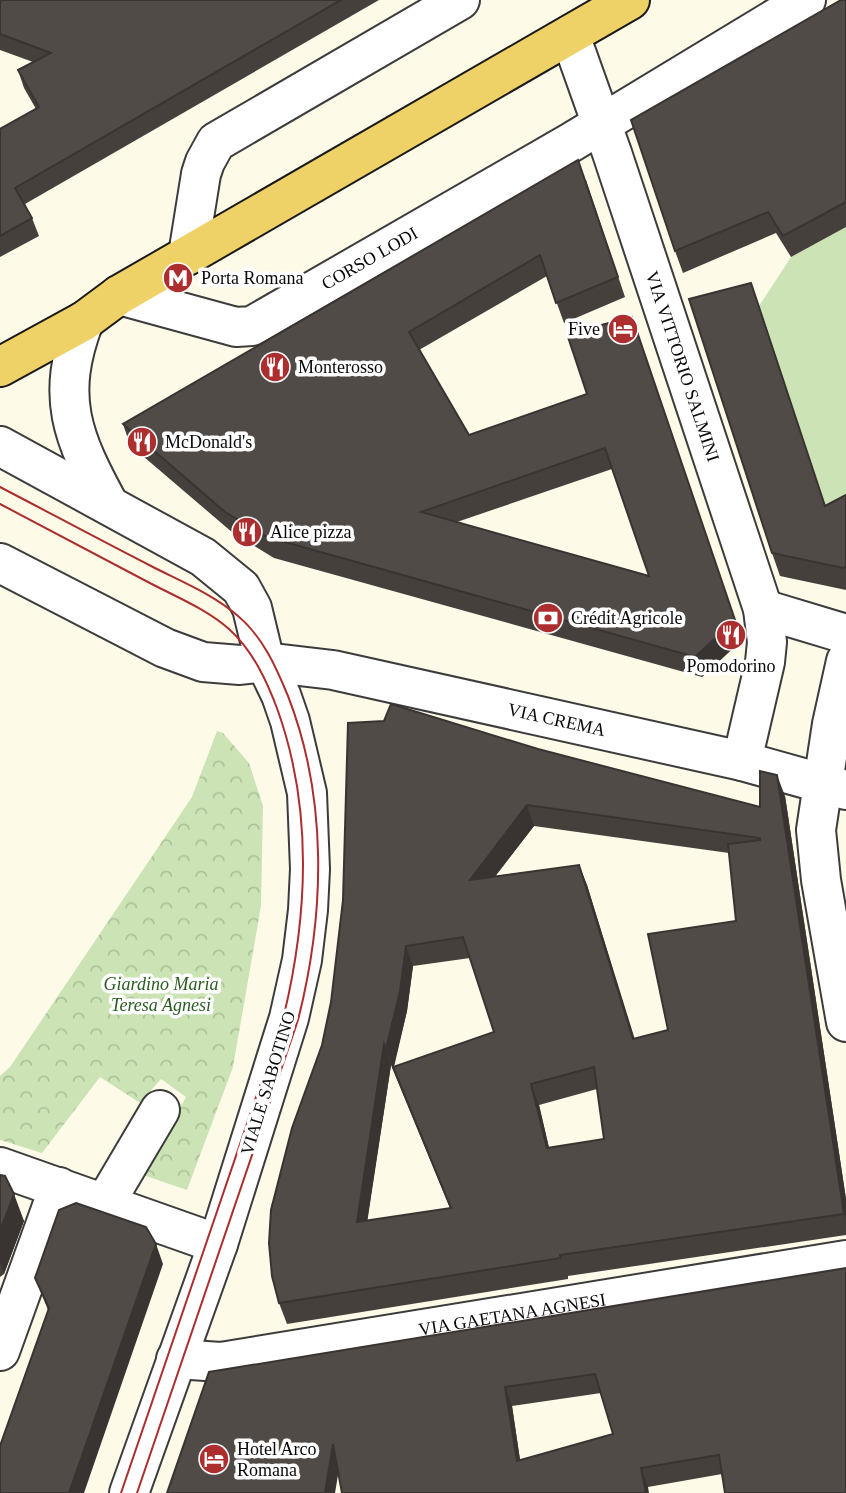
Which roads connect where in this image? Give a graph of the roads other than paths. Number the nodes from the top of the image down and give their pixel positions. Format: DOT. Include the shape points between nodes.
graph roads {
  1 [pos="460,0"];
  2 [pos="630,0"];
  3 [pos="806,0"];
  4 [pos="570,35"];
  5 [pos="603,124"];
  6 [pos="188,255"];
  7 [pos="119,295"];
  8 [pos="84,321"];
  9 [pos="0,350"];
  10 [pos="0,367"];
  11 [pos="0,446"];
  12 [pos="109,505"];
  13 [pos="0,563"];
  14 [pos="763,609"];
  15 [pos="846,634"];
  16 [pos="846,661"];
  17 [pos="265,662"];
  18 [pos="742,761"];
  19 [pos="834,787"];
  20 [pos="846,1022"];
  21 [pos="160,1110"];
  22 [pos="0,1167"];
  23 [pos="59,1187"];
  24 [pos="105,1203"];
  25 [pos="218,1244"];
  26 [pos="846,1261"];
  27 [pos="1,1344"];
  28 [pos="176,1359"];
  29 [pos="129,1493"];
  1 -- 6 [label="street" via="216,142 201,173"];
  2 -- 4 [label="main road"];
  3 -- 5 [label="street, CORSO LODI"];
  4 -- 5 [label="street"];
  4 -- 6 [label="main road"];
  5 -- 7 [label="street, CORSO LODI" via="251,326 236,327"];
  5 -- 14 [label="street, VIA VITTORIO SALMINI"];
  6 -- 7 [label="main road"];
  7 -- 8 [label="main road"];
  7 -- 9 [label="main road"];
  8 -- 10 [label="main road"];
  8 -- 12 [label="street" via="70,365 70,407 84,460"];
  11 -- 12 [label="street, VIALE SABOTINO"];
  12 -- 17 [label="street, VIALE SABOTINO" via="232,578 252,608"];
  13 -- 17 [label="street" via="183,655 203,662"];
  14 -- 15 [label="street"];
  14 -- 18 [label="street, VIA VITTORIO SALMINI" via="765,663"];
  16 -- 19 [label="street"];
  17 -- 18 [label="street, VIA CREMA" via="333,670"];
  17 -- 25 [label="street, VIALE SABOTINO" via="290,721 307,793 308,910 289,1018"];
  18 -- 19 [label="street, VIA CREMA"];
  19 -- 20 [label="street" via="816,830 817,851"];
  21 -- 24 [label="street"];
  22 -- 23 [label="street"];
  23 -- 24 [label="street"];
  23 -- 27 [label="street"];
  24 -- 25 [label="street"];
  25 -- 28 [label="street, VIALE SABOTINO"];
  26 -- 28 [label="street, VIA GAETANA AGNESI" via="221,1362"];
  28 -- 29 [label="street, VIALE SABOTINO"];
}
